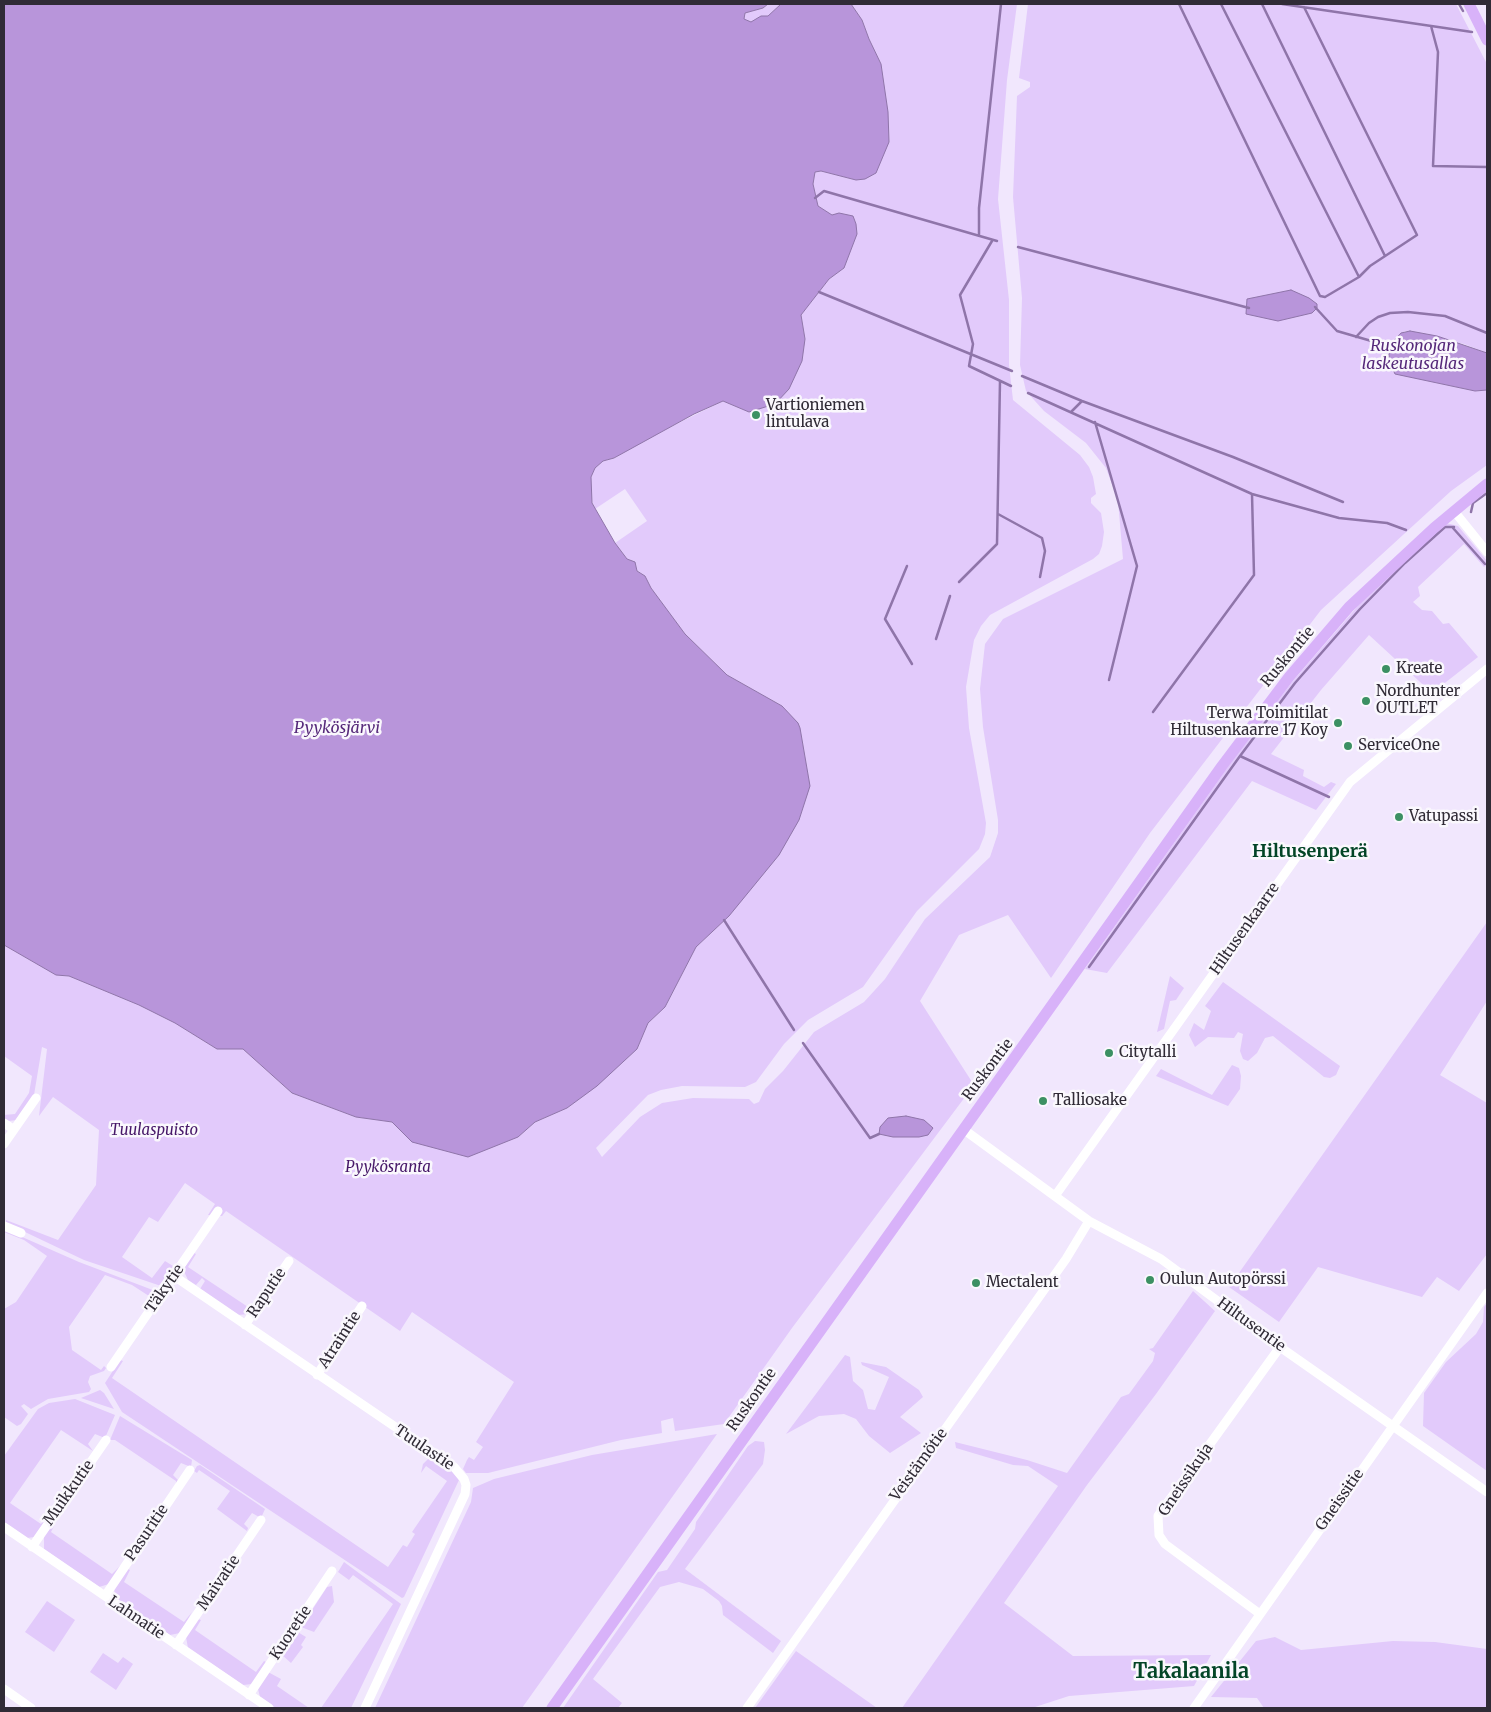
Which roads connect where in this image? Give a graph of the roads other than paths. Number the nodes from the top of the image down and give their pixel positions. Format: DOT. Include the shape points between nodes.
graph roads {
  1 [pos="1469,4"];
  2 [pos="1487,40"];
  3 [pos="1487,484"];
  4 [pos="1454,511"];
  5 [pos="1487,552"];
  6 [pos="1487,669"];
  7 [pos="36,1098"];
  8 [pos="4,1123"];
  9 [pos="13,1129"];
  10 [pos="963,1129"];
  11 [pos="4,1144"];
  12 [pos="1055,1196"];
  13 [pos="218,1211"];
  14 [pos="1089,1221"];
  15 [pos="4,1226"];
  16 [pos="21,1233"];
  17 [pos="289,1261"];
  18 [pos="174,1276"];
  19 [pos="1487,1293"];
  20 [pos="362,1306"];
  21 [pos="245,1325"];
  22 [pos="1280,1347"];
  23 [pos="111,1367"];
  24 [pos="317,1375"];
  25 [pos="1393,1425"];
  26 [pos="106,1440"];
  27 [pos="190,1470"];
  28 [pos="1487,1492"];
  29 [pos="261,1520"];
  30 [pos="4,1527"];
  31 [pos="32,1547"];
  32 [pos="332,1571"];
  33 [pos="105,1596"];
  34 [pos="1260,1614"];
  35 [pos="176,1645"];
  36 [pos="4,1689"];
  37 [pos="249,1694"];
  38 [pos="31,1708"];
  39 [pos="269,1708"];
  40 [pos="365,1708"];
  41 [pos="552,1708"];
  42 [pos="747,1708"];
  43 [pos="1194,1708"];
  1 -- 2 [label="main road"];
  3 -- 4 [label="main road, Ruskontie"];
  4 -- 5 [label="street"];
  4 -- 10 [label="main road, Ruskontie" via="1349,607 1289,676"];
  6 -- 12 [label="street, Hiltusenkaarre" via="1350,782"];
  7 -- 9 [label="street"];
  8 -- 9 [label="street"];
  9 -- 11 [label="street"];
  10 -- 12 [label="street, Hiltusentie"];
  10 -- 41 [label="main road, Ruskontie"];
  12 -- 14 [label="street, Hiltusentie"];
  13 -- 18 [label="street, Täkytie"];
  14 -- 22 [label="street, Hiltusentie" via="1161,1259"];
  14 -- 42 [label="street, Veistämötie" via="1066,1259"];
  15 -- 16 [label="street"];
  17 -- 21 [label="street, Raputie"];
  18 -- 21 [label="street, Tuulastie"];
  18 -- 23 [label="street, Täkytie"];
  19 -- 25 [label="street, Gneissitie"];
  20 -- 24 [label="street, Atraintie"];
  21 -- 24 [label="street, Tuulastie"];
  22 -- 25 [label="street, Hiltusentie"];
  22 -- 34 [label="street, Gneissikuja" via="1158,1516 1159,1535 1165,1544"];
  24 -- 40 [label="street, Tuulastie" via="454,1467 466,1485 465,1494"];
  25 -- 28 [label="street, Hiltusentie"];
  25 -- 34 [label="street, Gneissitie"];
  26 -- 31 [label="street, Muikkutie"];
  27 -- 33 [label="street, Pasuritie"];
  29 -- 35 [label="street, Maivatie"];
  30 -- 31 [label="street, Lahnatie"];
  31 -- 33 [label="street, Lahnatie"];
  32 -- 37 [label="street, Kuoretie"];
  33 -- 35 [label="street, Lahnatie"];
  34 -- 43 [label="street, Gneissitie"];
  35 -- 37 [label="street, Lahnatie"];
  36 -- 38 [label="street"];
  37 -- 39 [label="street, Lahnatie"];
}
